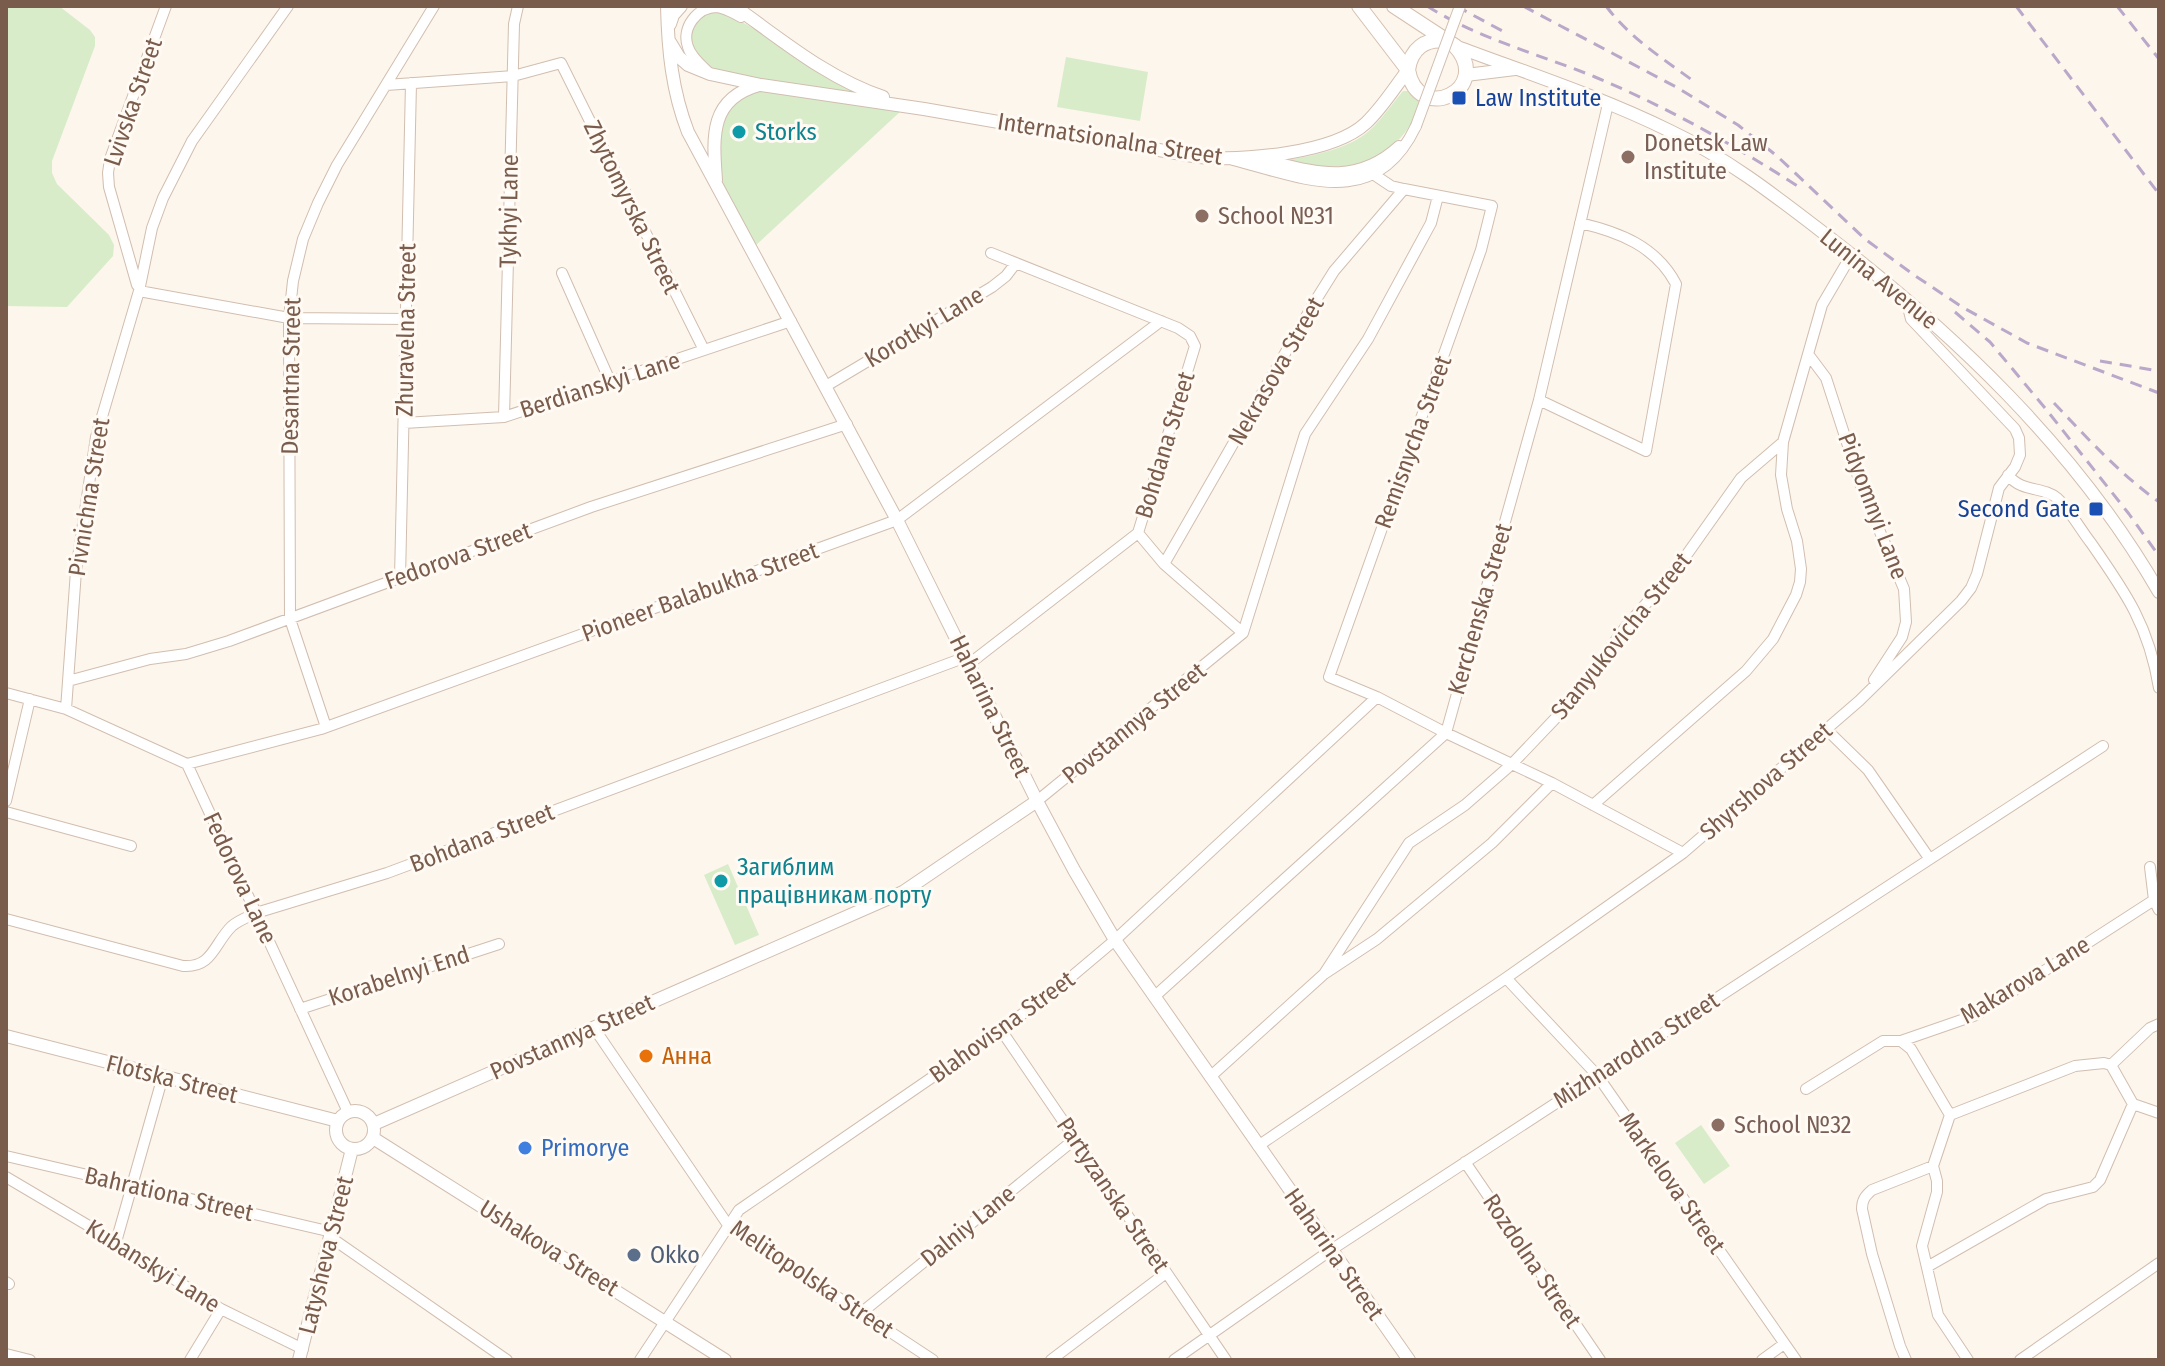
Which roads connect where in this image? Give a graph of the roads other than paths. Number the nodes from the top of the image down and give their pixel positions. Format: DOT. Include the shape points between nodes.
graph roads {
  1 [pos="166,6"];
  2 [pos="288,6"];
  3 [pos="434,6"];
  4 [pos="518,6"];
  5 [pos="667,6"];
  6 [pos="681,6"];
  7 [pos="734,6"];
  8 [pos="1359,6"];
  9 [pos="1394,6"];
  10 [pos="1460,6"];
  11 [pos="668,35"];
  12 [pos="778,37"];
  13 [pos="1451,44"];
  14 [pos="1516,69"];
  15 [pos="1408,70"];
  16 [pos="710,74"];
  17 [pos="1466,75"];
  18 [pos="513,76"];
  19 [pos="411,83"];
  20 [pos="386,85"];
  21 [pos="761,85"];
  22 [pos="1393,88"];
  23 [pos="1415,88"];
  24 [pos="1608,104"];
  25 [pos="924,109"];
  26 [pos="1416,126"];
  27 [pos="1257,158"];
  28 [pos="1229,159"];
  29 [pos="1373,174"];
  30 [pos="717,187"];
  31 [pos="1404,189"];
  32 [pos="1438,196"];
  33 [pos="1580,223"];
  34 [pos="991,253"];
  35 [pos="1852,254"];
  36 [pos="1016,263"];
  37 [pos="562,273"];
  38 [pos="139,291"];
  39 [pos="1906,298"];
  40 [pos="289,318"];
  41 [pos="407,319"];
  42 [pos="791,321"];
  43 [pos="1161,321"];
  44 [pos="704,350"];
  45 [pos="1808,354"];
  46 [pos="610,381"];
  47 [pos="826,386"];
  48 [pos="1539,400"];
  49 [pos="504,417"];
  50 [pos="404,423"];
  51 [pos="847,424"];
  52 [pos="1783,442"];
  53 [pos="2008,475"];
  54 [pos="897,520"];
  55 [pos="1138,533"];
  56 [pos="1164,564"];
  57 [pos="400,578"];
  58 [pos="2159,592"];
  59 [pos="290,619"];
  60 [pos="1243,633"];
  61 [pos="968,661"];
  62 [pos="68,681"];
  63 [pos="2159,688"];
  64 [pos="6,693"];
  65 [pos="1377,697"];
  66 [pos="30,699"];
  67 [pos="1859,701"];
  68 [pos="66,709"];
  69 [pos="326,727"];
  70 [pos="1826,729"];
  71 [pos="1446,733"];
  72 [pos="2103,746"];
  73 [pos="187,764"];
  74 [pos="1512,764"];
  75 [pos="1552,783"];
  76 [pos="6,801"];
  77 [pos="1037,801"];
  78 [pos="1593,805"];
  79 [pos="6,812"];
  80 [pos="131,846"];
  81 [pos="1683,853"];
  82 [pos="1929,858"];
  83 [pos="2150,867"];
  84 [pos="2157,905"];
  85 [pos="256,913"];
  86 [pos="6,919"];
  87 [pos="1115,940"];
  88 [pos="499,944"];
  89 [pos="1324,974"];
  90 [pos="1506,978"];
  91 [pos="1154,997"];
  92 [pos="300,1009"];
  93 [pos="2159,1024"];
  94 [pos="594,1028"];
  95 [pos="1001,1030"];
  96 [pos="6,1036"];
  97 [pos="1901,1041"];
  98 [pos="2111,1065"];
  99 [pos="1597,1075"];
  100 [pos="163,1076"];
  101 [pos="1210,1077"];
  102 [pos="1806,1089"];
  103 [pos="2133,1104"];
  104 [pos="2159,1113"];
  105 [pos="1950,1115"];
  106 [pos="343,1117"];
  107 [pos="374,1131"];
  108 [pos="1075,1139"];
  109 [pos="1258,1146"];
  110 [pos="352,1149"];
  111 [pos="6,1156"];
  112 [pos="1465,1162"];
  113 [pos="1933,1166"];
  114 [pos="6,1177"];
  115 [pos="132,1185"];
  116 [pos="728,1225"];
  117 [pos="331,1234"];
  118 [pos="116,1242"];
  119 [pos="1331,1250"];
  120 [pos="2159,1263"];
  121 [pos="1927,1267"];
  122 [pos="1166,1273"];
  123 [pos="221,1309"];
  124 [pos="861,1313"];
  125 [pos="665,1321"];
  126 [pos="1209,1336"];
  127 [pos="1784,1344"];
  128 [pos="6,1354"];
  129 [pos="301,1354"];
  130 [pos="30,1360"];
  131 [pos="190,1360"];
  132 [pos="507,1360"];
  133 [pos="640,1360"];
  134 [pos="725,1360"];
  135 [pos="933,1360"];
  136 [pos="1051,1360"];
  137 [pos="1174,1360"];
  138 [pos="1226,1360"];
  139 [pos="1409,1360"];
  140 [pos="1600,1360"];
  141 [pos="1762,1360"];
  142 [pos="1796,1360"];
  143 [pos="1906,1360"];
  144 [pos="1968,1360"];
  145 [pos="2020,1360"];
  1 -- 38 [label="street, Lvivska Street" via="108,173"];
  2 -- 38 [label="street, Pivnichna Street" via="176,169 152,228"];
  3 -- 20 [label="street, Desantna Street"];
  4 -- 18 [label="street, Tykhyi Lane"];
  5 -- 11 [label="street, Haharina Street"];
  6 -- 11 [label="street"];
  7 -- 12 [label="street"];
  8 -- 15 [label="main road"];
  9 -- 13 [label="main road, Lunina Avenue"];
  10 -- 26 [label="street, bridge"];
  11 -- 16 [label="street" via="688,65"];
  11 -- 30 [label="street, Haharina Street" via="680,110"];
  12 -- 16 [label="street" via="729,10 701,11 691,21 687,42"];
  12 -- 25 [label="street" via="838,78"];
  13 -- 14 [label="street, Lunina Avenue"];
  13 -- 15 [label="main road" via="1437,40 1420,46"];
  13 -- 17 [label="main road" via="1463,54"];
  14 -- 17 [label="street, Lunina Avenue"];
  14 -- 24 [label="street, Lunina Avenue"];
  15 -- 22 [label="street, Internatsionalna Street"];
  15 -- 23 [label="main road"];
  16 -- 21 [label="street"];
  17 -- 23 [label="main road" via="1448,97 1430,98"];
  18 -- 19 [label="street"];
  18 -- 44 [label="street, Zhytomyrska Street" via="561,63"];
  18 -- 49 [label="street, Tykhyi Lane"];
  19 -- 20 [label="street"];
  19 -- 41 [label="street, Zhuravelna Street"];
  20 -- 40 [label="street, Desantna Street" via="337,165 303,239"];
  21 -- 25 [label="street"];
  21 -- 30 [label="street" via="735,96 718,118"];
  22 -- 23 [label="street"];
  22 -- 27 [label="street, Internatsionalna Street" via="1366,123 1348,135"];
  24 -- 33 [label="street, Kerchenska Street"];
  24 -- 35 [label="street, Lunina Avenue" via="1715,155"];
  25 -- 28 [label="street, Internatsionalna Street"];
  26 -- 27 [label="street" via="1382,159 1345,173 1320,173"];
  26 -- 29 [label="street" via="1399,154"];
  27 -- 28 [label="street, Internatsionalna Street"];
  28 -- 29 [label="street" via="1331,183"];
  29 -- 31 [label="street"];
  30 -- 42 [label="street, Haharina Street"];
  31 -- 32 [label="street"];
  31 -- 56 [label="street, Nekrasova Street" via="1334,271"];
  32 -- 60 [label="street" via="1431,223 1368,339 1301,442"];
  32 -- 65 [label="street, Remisnycha Street" via="1492,206 1329,677"];
  33 -- 48 [label="street, Kerchenska Street"];
  33 -- 48 [label="street" via="1645,247 1676,284 1646,451"];
  34 -- 36 [label="street"];
  35 -- 39 [label="street, Lunina Avenue"];
  35 -- 45 [label="street" via="1822,305"];
  36 -- 43 [label="street"];
  36 -- 47 [label="street, Korotkyi Lane" via="992,287"];
  37 -- 46 [label="street"];
  38 -- 40 [label="street"];
  38 -- 62 [label="street, Pivnichna Street" via="96,437 76,571"];
  39 -- 53 [label="street, Shyrshova Street" via="1911,319 2015,429 2020,455"];
  39 -- 58 [label="street, Lunina Avenue" via="2048,438 2098,500"];
  40 -- 41 [label="street"];
  40 -- 59 [label="street, Desantna Street"];
  41 -- 50 [label="street, Zhuravelna Street"];
  42 -- 44 [label="street, Berdianskyi Lane"];
  42 -- 47 [label="street, Haharina Street"];
  43 -- 54 [label="street, Pioneer Balabukha Street"];
  43 -- 55 [label="street, Bohdana Street" via="1190,336 1195,346"];
  44 -- 46 [label="street, Berdianskyi Lane"];
  45 -- 52 [label="street"];
  45 -- 67 [label="street, Pidyomnyi Lane" via="1826,378 1862,489 1904,589 1902,637"];
  46 -- 49 [label="street, Berdianskyi Lane"];
  47 -- 51 [label="street, Haharina Street"];
  48 -- 71 [label="street, Kerchenska Street"];
  49 -- 50 [label="street, Berdianskyi Lane"];
  50 -- 57 [label="street, Zhuravelna Street"];
  51 -- 54 [label="street, Haharina Street"];
  51 -- 57 [label="street, Fedorova Street" via="591,507"];
  52 -- 74 [label="street, Stanyukovicha Street" via="1741,478 1580,691"];
  52 -- 78 [label="street" via="1781,475 1801,569 1796,595 1773,639 1746,671"];
  53 -- 63 [label="street" via="2015,483 2055,496 2073,517 2140,621"];
  53 -- 67 [label="street, Shyrshova Street" via="1999,488 1971,588"];
  54 -- 61 [label="street, Haharina Street"];
  54 -- 69 [label="street, Pioneer Balabukha Street"];
  55 -- 56 [label="street"];
  55 -- 61 [label="street, Bohdana Street"];
  56 -- 60 [label="street"];
  57 -- 59 [label="street, Fedorova Street"];
  59 -- 62 [label="street, Fedorova Street" via="186,654"];
  59 -- 69 [label="street, Desantna Street"];
  60 -- 77 [label="street, Povstannya Street"];
  61 -- 77 [label="street, Haharina Street"];
  61 -- 85 [label="street, Bohdana Street" via="387,873"];
  62 -- 68 [label="street, Pivnichna Street"];
  64 -- 66 [label="street"];
  65 -- 71 [label="street"];
  65 -- 87 [label="street, Blahovisna Street"];
  66 -- 68 [label="street"];
  66 -- 76 [label="street"];
  67 -- 70 [label="street, Shyrshova Street"];
  68 -- 73 [label="street"];
  69 -- 73 [label="street, Pioneer Balabukha Street"];
  70 -- 81 [label="street, Shyrshova Street"];
  70 -- 82 [label="street" via="1868,770"];
  71 -- 74 [label="street"];
  71 -- 91 [label="street"];
  72 -- 82 [label="street, Mizhnarodna Street"];
  73 -- 85 [label="street, Fedorova Lane"];
  74 -- 75 [label="street"];
  74 -- 89 [label="street, Stanyukovicha Street" via="1409,843"];
  75 -- 78 [label="street"];
  75 -- 89 [label="street, Stanyukovicha Street" via="1492,843 1377,939"];
  77 -- 87 [label="street, Haharina Street"];
  77 -- 94 [label="street, Povstannya Street" via="903,892"];
  78 -- 81 [label="street"];
  79 -- 80 [label="street"];
  81 -- 90 [label="street, Shyrshova Street"];
  82 -- 99 [label="street, Mizhnarodna Street"];
  83 -- 84 [label="street"];
  84 -- 97 [label="street, Makarova Lane" via="1976,1015"];
  85 -- 86 [label="street, Bohdana Street" via="236,923 208,958 193,967"];
  85 -- 92 [label="street, Fedorova Lane"];
  87 -- 91 [label="street, Haharina Street"];
  87 -- 95 [label="street, Blahovisna Street"];
  88 -- 92 [label="street, Korabelnyi End"];
  89 -- 101 [label="street, Stanyukovicha Street"];
  90 -- 99 [label="street, Markelova Street"];
  90 -- 109 [label="street, Shyrshova Street"];
  91 -- 101 [label="street, Haharina Street"];
  92 -- 106 [label="street, Fedorova Lane"];
  93 -- 98 [label="street"];
  94 -- 107 [label="street, Povstannya Street"];
  94 -- 116 [label="street, Melitopolska Street"];
  95 -- 108 [label="street, Partyzanska Street"];
  95 -- 116 [label="street, Blahovisna Street" via="739,1210"];
  96 -- 100 [label="street, Flotska Street"];
  97 -- 102 [label="street, Makarova Lane" via="1883,1041"];
  97 -- 105 [label="street"];
  98 -- 103 [label="street"];
  98 -- 105 [label="street" via="2075,1066"];
  99 -- 112 [label="street, Mizhnarodna Street"];
  99 -- 127 [label="street, Markelova Street"];
  100 -- 106 [label="street, Flotska Street"];
  100 -- 115 [label="street"];
  101 -- 109 [label="street, Haharina Street"];
  103 -- 104 [label="street"];
  103 -- 121 [label="street" via="2093,1187 2046,1199"];
  105 -- 113 [label="street"];
  106 -- 107 [label="street" via="364,1112"];
  106 -- 110 [label="street" via="337,1135"];
  107 -- 110 [label="street" via="368,1145"];
  107 -- 125 [label="street, Ushakova Street"];
  108 -- 122 [label="street, Partyzanska Street"];
  108 -- 124 [label="street, Dalniy Lane"];
  109 -- 119 [label="street, Haharina Street"];
  110 -- 117 [label="street, Latysheva Street"];
  111 -- 115 [label="street, Bahrationa Street"];
  112 -- 119 [label="street, Mizhnarodna Street"];
  112 -- 140 [label="street, Rozdolna Street"];
  113 -- 121 [label="street" via="1937,1192 1922,1246"];
  113 -- 143 [label="street" via="1872,1190 1862,1202 1872,1254"];
  114 -- 118 [label="street, Kubanskyi Lane"];
  115 -- 117 [label="street, Bahrationa Street"];
  115 -- 118 [label="street"];
  116 -- 124 [label="street, Melitopolska Street"];
  116 -- 125 [label="street, Blahovisna Street"];
  117 -- 129 [label="street, Latysheva Street"];
  117 -- 132 [label="street"];
  118 -- 123 [label="street, Kubanskyi Lane"];
  119 -- 126 [label="street, Mizhnarodna Street"];
  119 -- 139 [label="street, Haharina Street"];
  120 -- 145 [label="street"];
  121 -- 144 [label="street" via="1938,1315"];
  122 -- 126 [label="street, Partyzanska Street"];
  122 -- 136 [label="street"];
  123 -- 129 [label="street, Kubanskyi Lane"];
  123 -- 131 [label="street"];
  124 -- 135 [label="street, Melitopolska Street"];
  125 -- 133 [label="street, Blahovisna Street"];
  125 -- 134 [label="street, Ushakova Street"];
  126 -- 137 [label="street, Mizhnarodna Street"];
  126 -- 138 [label="street, Partyzanska Street"];
  127 -- 141 [label="street"];
  127 -- 142 [label="street, Markelova Street"];
  128 -- 130 [label="street"];
}
